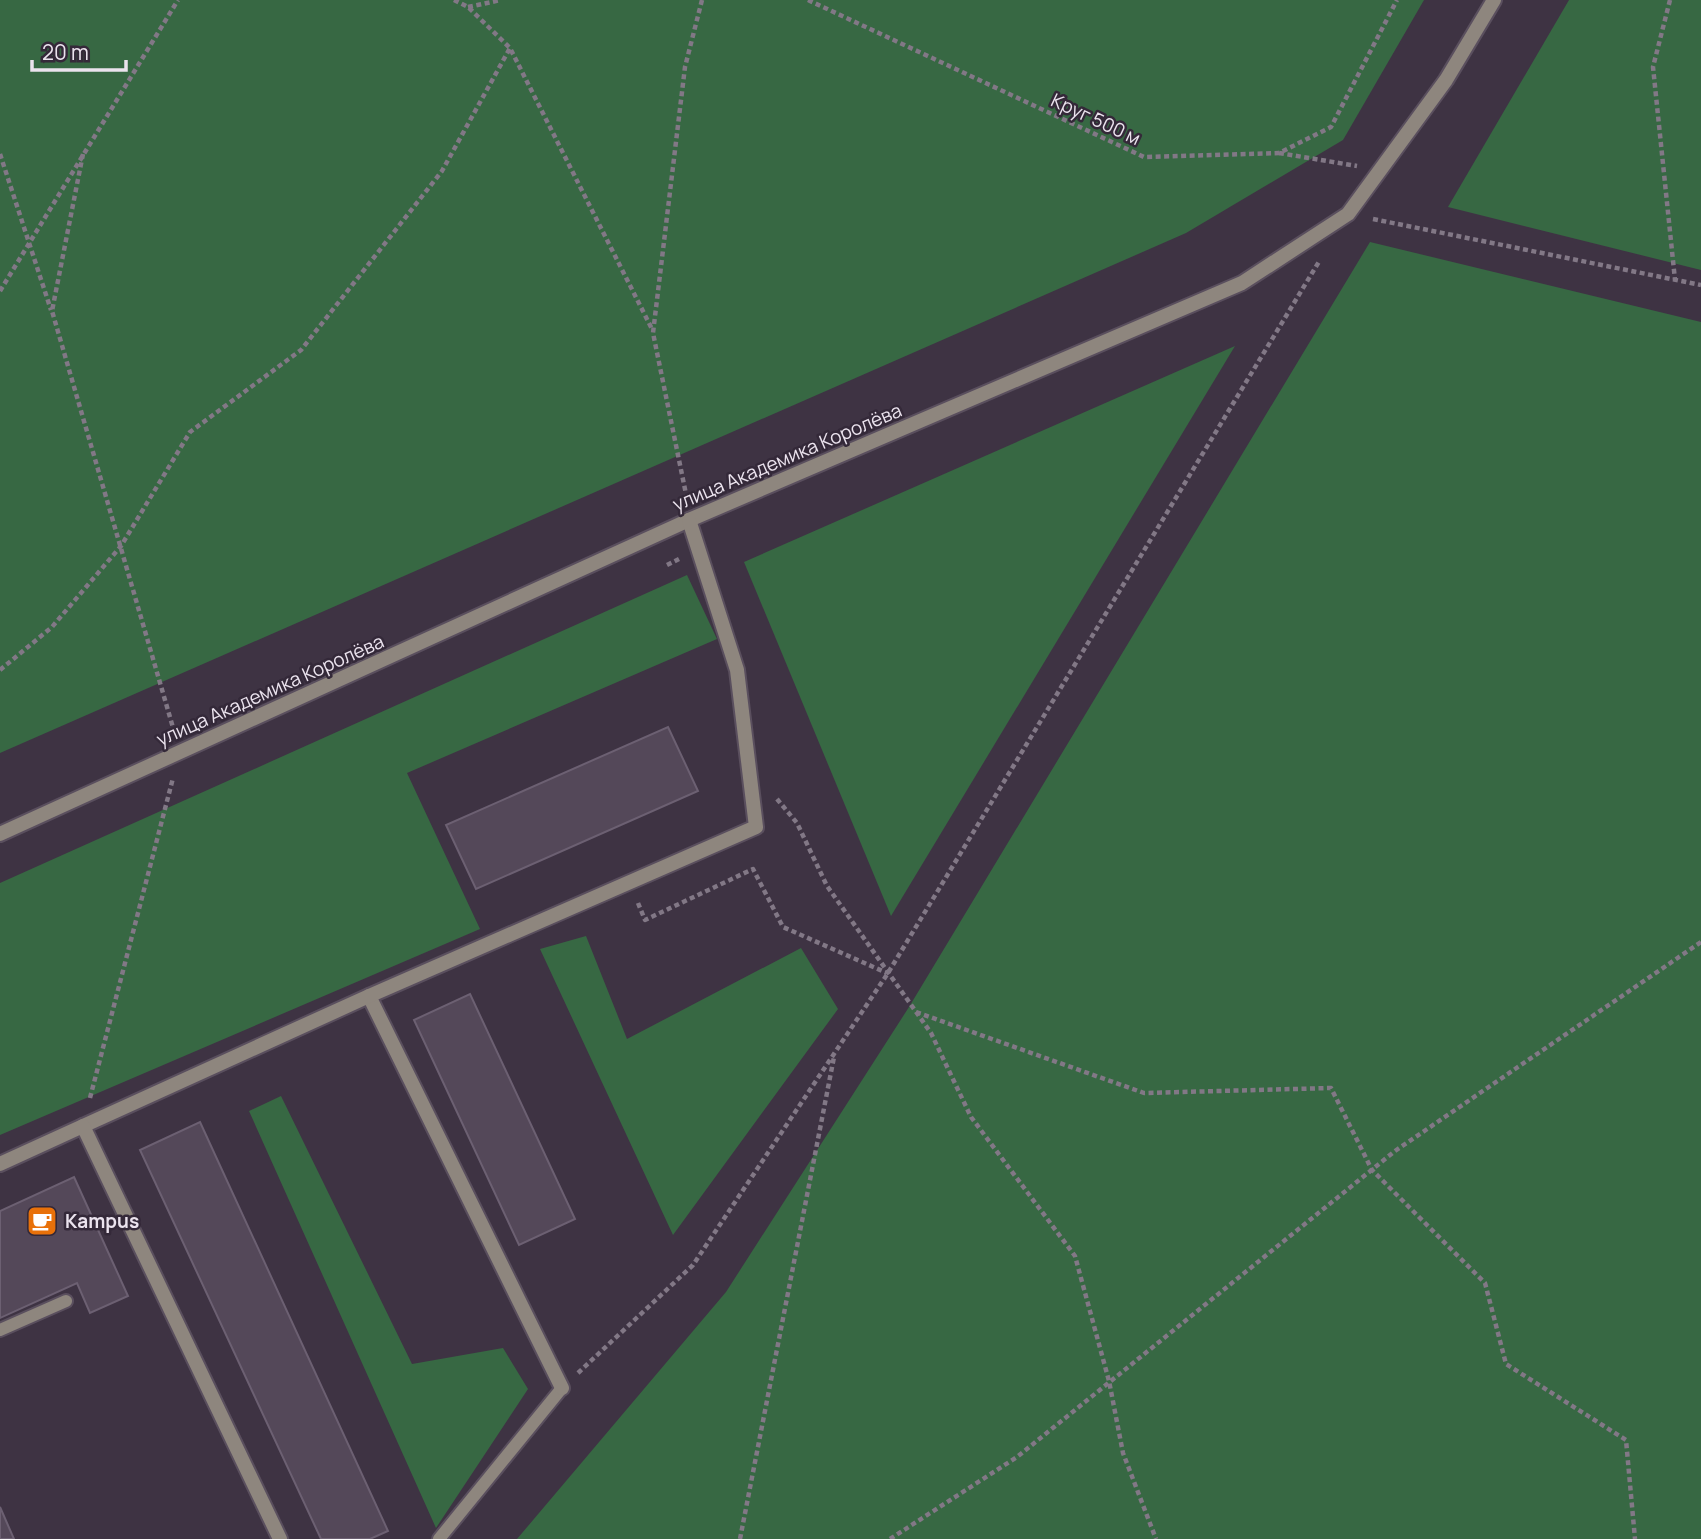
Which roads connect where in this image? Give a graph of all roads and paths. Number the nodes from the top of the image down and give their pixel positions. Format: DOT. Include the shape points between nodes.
graph roads {
  1 [pos="178,0"];
  2 [pos="454,0"];
  3 [pos="501,0"];
  4 [pos="702,0"];
  5 [pos="808,0"];
  6 [pos="1397,0"];
  7 [pos="1494,0"];
  8 [pos="1670,0"];
  9 [pos="468,7"];
  10 [pos="510,48"];
  11 [pos="1279,153"];
  12 [pos="0,154"];
  13 [pos="83,154"];
  14 [pos="1380,171"];
  15 [pos="1348,214"];
  16 [pos="30,241"];
  17 [pos="1326,250"];
  18 [pos="1675,280"];
  19 [pos="1701,285"];
  20 [pos="0,291"];
  21 [pos="52,311"];
  22 [pos="653,333"];
  23 [pos="687,497"];
  24 [pos="689,520"];
  25 [pos="121,546"];
  26 [pos="0,670"];
  27 [pos="176,754"];
  28 [pos="750,767"];
  29 [pos="0,834"];
  30 [pos="629,882"];
  31 [pos="1701,942"];
  32 [pos="888,973"];
  33 [pos="369,996"];
  34 [pos="916,1012"];
  35 [pos="835,1053"];
  36 [pos="83,1126"];
  37 [pos="0,1164"];
  38 [pos="1372,1170"];
  39 [pos="66,1301"];
  40 [pos="0,1330"];
  41 [pos="1109,1381"];
  42 [pos="562,1388"];
  43 [pos="280,1539"];
  44 [pos="439,1539"];
  45 [pos="740,1539"];
  46 [pos="890,1539"];
  47 [pos="1156,1539"];
  48 [pos="1635,1539"];
  1 -- 13 [label="path"];
  2 -- 9 [label="path"];
  3 -- 9 [label="path"];
  4 -- 22 [label="path" via="685,67"];
  5 -- 11 [label="path, Круг 500 м" via="1144,157"];
  6 -- 11 [label="path, Круг 500 м" via="1331,127"];
  7 -- 14 [label="street, улица Академика Королёва" via="1446,80"];
  8 -- 18 [label="path" via="1653,67"];
  9 -- 10 [label="path"];
  10 -- 22 [label="path"];
  10 -- 25 [label="path" via="442,171 377,257 301,350 190,432"];
  11 -- 14 [label="path"];
  12 -- 16 [label="path"];
  13 -- 16 [label="path"];
  13 -- 21 [label="path"];
  14 -- 15 [label="street, улица Академика Королёва"];
  15 -- 18 [label="path"];
  15 -- 24 [label="street, улица Академика Королёва" via="1242,283"];
  16 -- 20 [label="path"];
  16 -- 21 [label="path"];
  17 -- 32 [label="path"];
  18 -- 19 [label="path"];
  21 -- 25 [label="path"];
  22 -- 23 [label="path"];
  24 -- 27 [label="street, улица Академика Королёва"];
  24 -- 28 [label="street" via="737,670"];
  25 -- 26 [label="path" via="52,627"];
  25 -- 27 [label="path" via="174,726"];
  27 -- 29 [label="street, улица Академика Королёва"];
  27 -- 36 [label="path" via="172,789"];
  28 -- 30 [label="street" via="757,827"];
  28 -- 32 [label="path" via="797,822 827,886"];
  30 -- 32 [label="path" via="645,920 753,869 783,927"];
  30 -- 33 [label="street"];
  31 -- 38 [label="path"];
  32 -- 34 [label="path"];
  32 -- 35 [label="path"];
  33 -- 36 [label="street"];
  33 -- 42 [label="street"];
  34 -- 38 [label="path" via="1144,1093 1331,1088"];
  34 -- 41 [label="path" via="971,1116 1075,1256"];
  35 -- 42 [label="path" via="693,1265"];
  35 -- 45 [label="path"];
  36 -- 37 [label="street"];
  36 -- 43 [label="street"];
  38 -- 41 [label="path"];
  38 -- 48 [label="path" via="1485,1283 1506,1364 1626,1440"];
  39 -- 40 [label="lane"];
  41 -- 46 [label="path" via="1017,1457"];
  41 -- 47 [label="path" via="1124,1453"];
  42 -- 44 [label="lane"];
}
